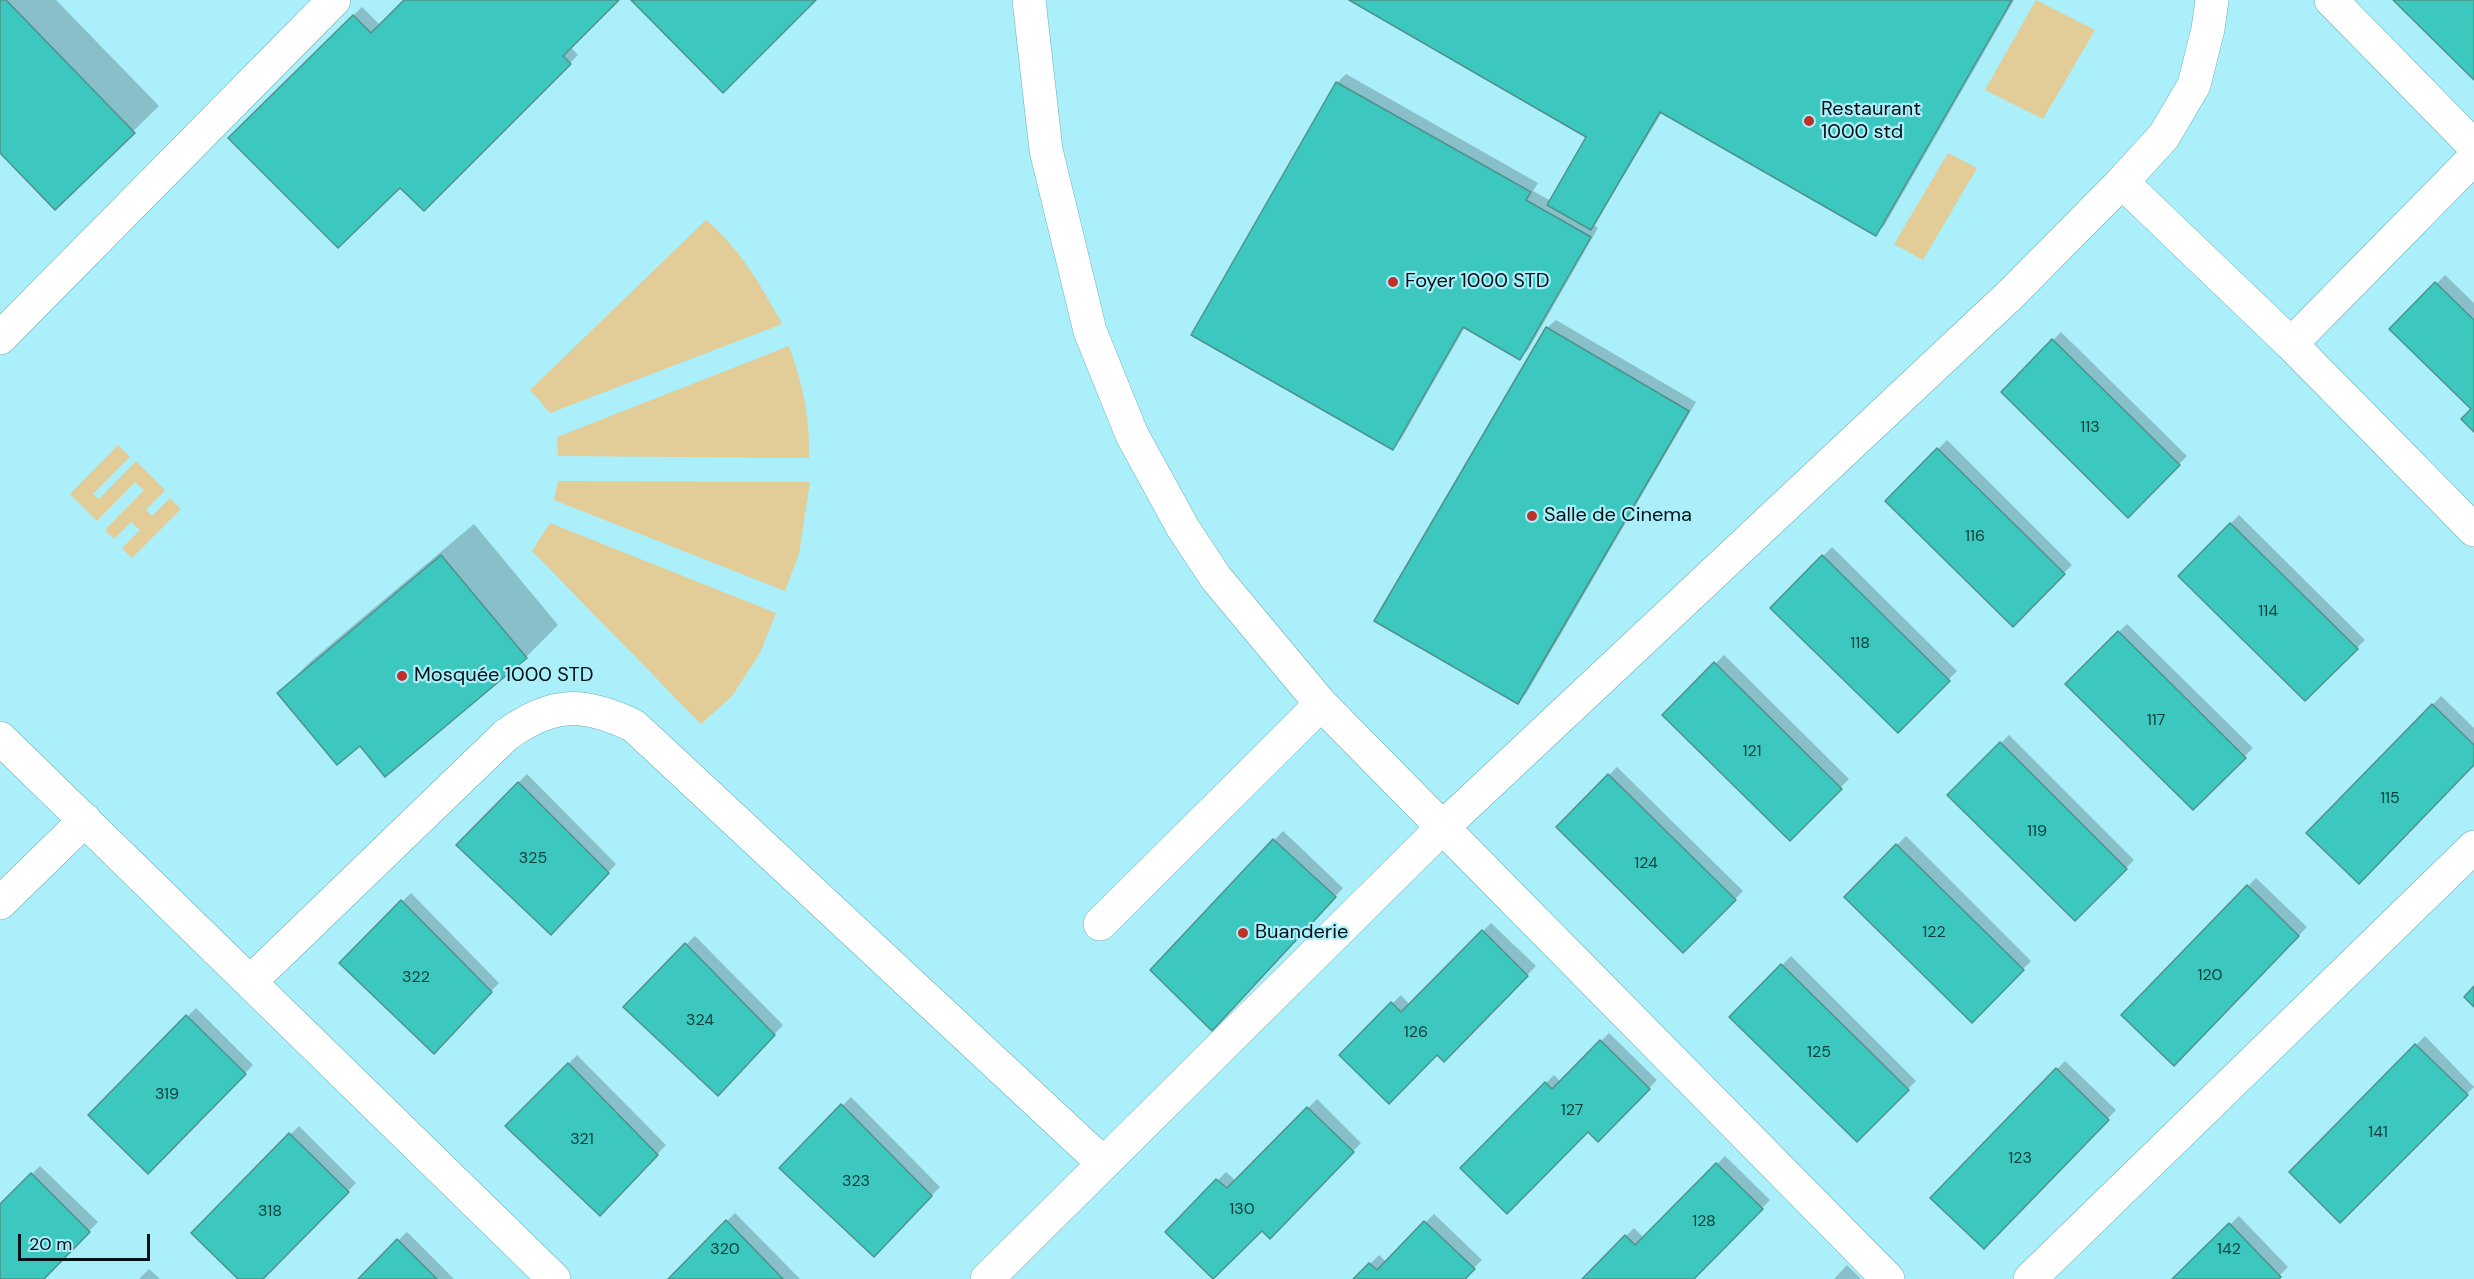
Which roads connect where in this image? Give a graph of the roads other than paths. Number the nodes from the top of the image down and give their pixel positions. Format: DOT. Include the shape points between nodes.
graph roads {
  1 [pos="334,0"];
  2 [pos="1029,0"];
  3 [pos="2212,0"];
  4 [pos="2331,0"];
  5 [pos="2474,146"];
  6 [pos="2474,158"];
  7 [pos="2122,182"];
  8 [pos="0,338"];
  9 [pos="2291,344"];
  10 [pos="2474,530"];
  11 [pos="1321,704"];
  12 [pos="0,738"];
  13 [pos="85,820"];
  14 [pos="1443,827"];
  15 [pos="2474,847"];
  16 [pos="0,903"];
  17 [pos="1100,924"];
  18 [pos="251,981"];
  19 [pos="1103,1163"];
  20 [pos="554,1279"];
  21 [pos="987,1279"];
  22 [pos="1888,1279"];
  23 [pos="2030,1279"];
  1 -- 8 [label="street"];
  2 -- 11 [label="street" via="1046,150 1075,276 1108,380 1155,479 1210,570"];
  3 -- 7 [label="street" via="2194,85 2164,136"];
  4 -- 5 [label="street"];
  6 -- 9 [label="street"];
  7 -- 9 [label="street"];
  7 -- 14 [label="street" via="2010,295"];
  9 -- 10 [label="street"];
  11 -- 14 [label="street"];
  11 -- 17 [label="street"];
  12 -- 13 [label="street"];
  13 -- 16 [label="street"];
  13 -- 18 [label="street"];
  14 -- 19 [label="street"];
  14 -- 22 [label="street"];
  15 -- 23 [label="street"];
  18 -- 19 [label="street" via="506,735 532,717 558,710 585,709 610,714 634,726"];
  18 -- 20 [label="street"];
  19 -- 21 [label="street"];
}
